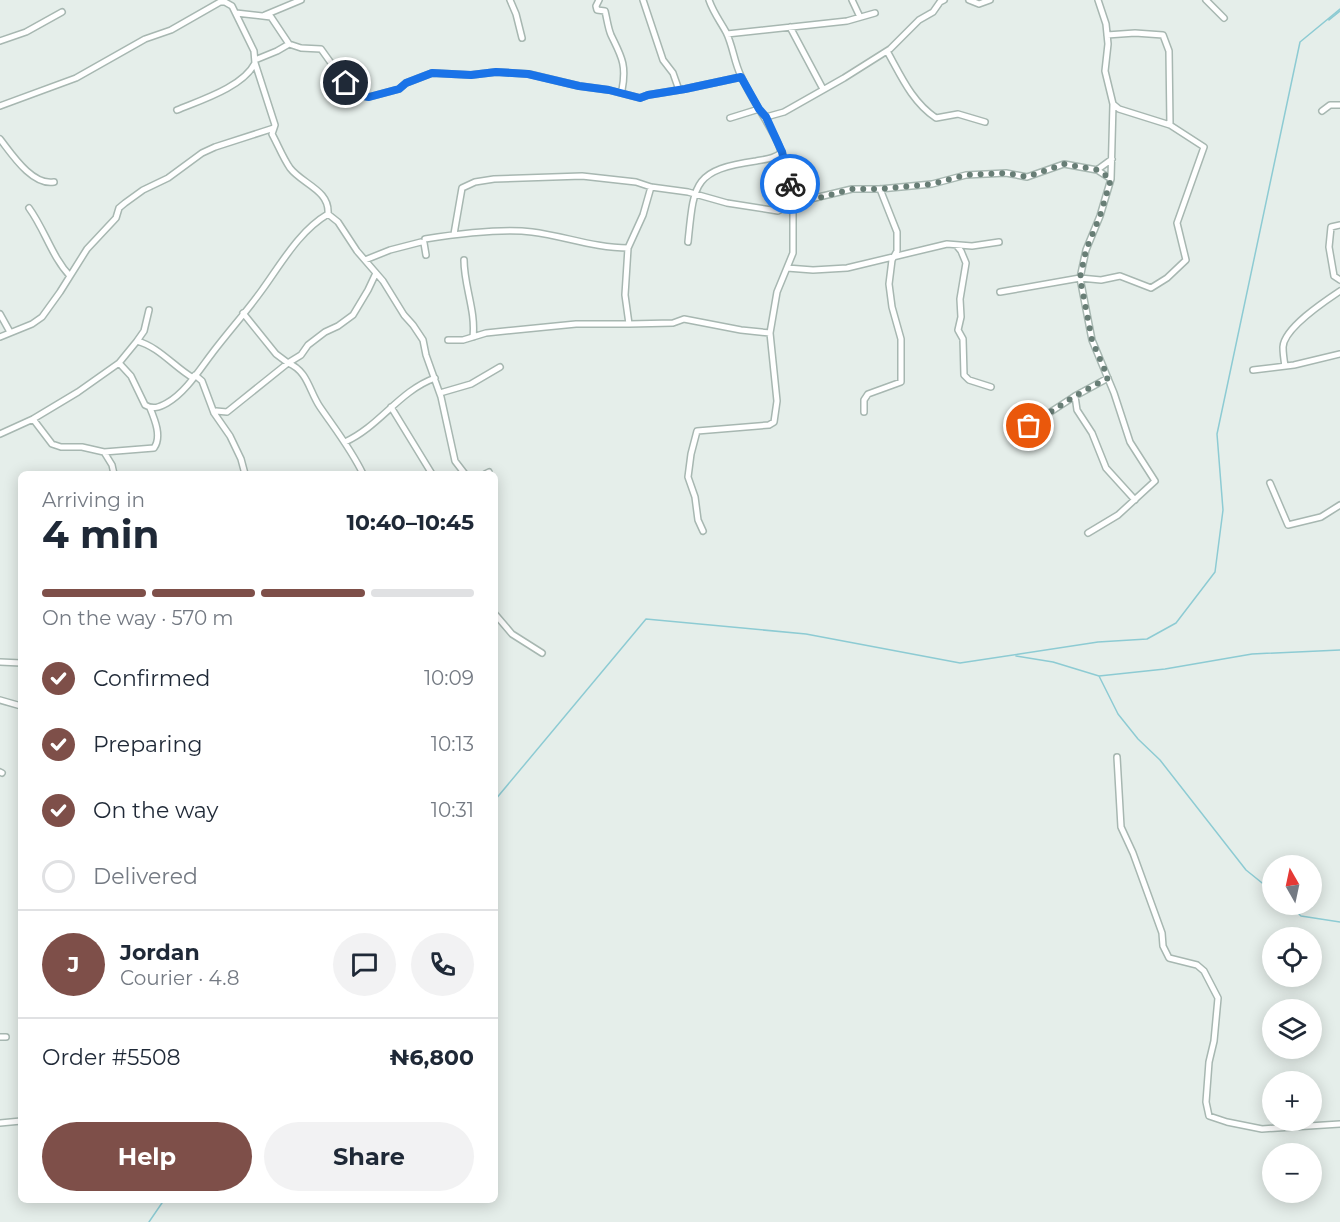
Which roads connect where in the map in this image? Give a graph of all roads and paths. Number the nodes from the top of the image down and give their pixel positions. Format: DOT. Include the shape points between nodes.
graph roads {
  1 [pos="302,0"];
  2 [pos="510,0"];
  3 [pos="599,0"];
  4 [pos="643,0"];
  5 [pos="709,0"];
  6 [pos="852,0"];
  7 [pos="945,0"];
  8 [pos="969,0"];
  9 [pos="990,0"];
  10 [pos="1098,0"];
  11 [pos="1206,0"];
  12 [pos="62,12"];
  13 [pos="236,13"];
  14 [pos="875,13"];
  15 [pos="265,15"];
  16 [pos="860,17"];
  17 [pos="1224,18"];
  18 [pos="790,27"];
  19 [pos="727,34"];
  20 [pos="1107,35"];
  21 [pos="522,38"];
  22 [pos="0,41"];
  23 [pos="288,44"];
  24 [pos="887,51"];
  25 [pos="255,61"];
  26 [pos="741,77"];
  27 [pos="823,88"];
  28 [pos="679,90"];
  29 [pos="617,93"];
  30 [pos="1113,104"];
  31 [pos="1340,105"];
  32 [pos="0,106"];
  33 [pos="759,109"];
  34 [pos="177,110"];
  35 [pos="1322,111"];
  36 [pos="766,117"];
  37 [pos="730,118"];
  38 [pos="985,122"];
  39 [pos="1170,125"];
  40 [pos="274,128"];
  41 [pos="0,139"];
  42 [pos="782,152"];
  43 [pos="1112,159"];
  44 [pos="1098,170"];
  45 [pos="1111,179"];
  46 [pos="54,182"];
  47 [pos="651,187"];
  48 [pos="880,189"];
  49 [pos="694,194"];
  50 [pos="795,202"];
  51 [pos="29,208"];
  52 [pos="328,214"];
  53 [pos="1340,225"];
  54 [pos="454,234"];
  55 [pos="425,239"];
  56 [pos="688,242"];
  57 [pos="955,243"];
  58 [pos="999,243"];
  59 [pos="628,248"];
  60 [pos="426,255"];
  61 [pos="894,258"];
  62 [pos="365,260"];
  63 [pos="464,260"];
  64 [pos="787,268"];
  65 [pos="376,273"];
  66 [pos="70,276"];
  67 [pos="1080,278"];
  68 [pos="1340,280"];
  69 [pos="1340,291"];
  70 [pos="1000,292"];
  71 [pos="149,310"];
  72 [pos="243,313"];
  73 [pos="0,314"];
  74 [pos="629,324"];
  75 [pos="10,332"];
  76 [pos="770,333"];
  77 [pos="0,336"];
  78 [pos="473,337"];
  79 [pos="448,340"];
  80 [pos="137,341"];
  81 [pos="1340,354"];
  82 [pos="119,363"];
  83 [pos="288,363"];
  84 [pos="1285,366"];
  85 [pos="500,367"];
  86 [pos="1253,370"];
  87 [pos="194,376"];
  88 [pos="435,378"];
  89 [pos="1108,378"];
  90 [pos="992,387"];
  91 [pos="440,393"];
  92 [pos="1075,396"];
  93 [pos="391,406"];
  94 [pos="150,408"];
  95 [pos="864,412"];
  96 [pos="214,413"];
  97 [pos="33,419"];
  98 [pos="1029,426"];
  99 [pos="0,434"];
  100 [pos="345,442"];
  101 [pos="104,452"];
  102 [pos="113,471"];
  103 [pos="244,471"];
  104 [pos="361,471"];
  105 [pos="430,471"];
  106 [pos="463,471"];
  107 [pos="1270,483"];
  108 [pos="1135,500"];
  109 [pos="1340,505"];
  110 [pos="703,531"];
  111 [pos="1088,533"];
  112 [pos="498,618"];
  113 [pos="542,653"];
  114 [pos="0,662"];
  115 [pos="18,663"];
  116 [pos="0,700"];
  117 [pos="18,705"];
  118 [pos="1117,758"];
  119 [pos="18,1121"];
  120 [pos="0,1123"];
  121 [pos="1340,1124"];
  1 -- 15 [label="street"];
  2 -- 21 [label="street"];
  3 -- 29 [label="street" via="597,10 605,11 624,66 622,90"];
  4 -- 28 [label="street" via="663,60 674,73"];
  5 -- 19 [label="street"];
  6 -- 16 [label="street"];
  7 -- 24 [label="street"];
  8 -- 9 [label="street" via="979,4"];
  10 -- 20 [label="street"];
  11 -- 17 [label="street"];
  12 -- 22 [label="street"];
  13 -- 15 [label="street"];
  13 -- 25 [label="street"];
  13 -- 32 [label="street" via="228,3 220,2 76,78"];
  14 -- 16 [label="street"];
  15 -- 23 [label="street" via="271,17"];
  16 -- 18 [label="street"];
  18 -- 19 [label="street"];
  18 -- 27 [label="street"];
  19 -- 26 [label="street"];
  20 -- 30 [label="street" via="1106,71"];
  20 -- 39 [label="street" via="1164,35"];
  23 -- 25 [label="street"];
  23 -- 29 [label="street" via="321,49 351,91 369,97 437,72 528,74"];
  24 -- 27 [label="street"];
  24 -- 38 [label="street" via="913,97 936,118 958,114"];
  25 -- 34 [label="street" via="232,86"];
  25 -- 40 [label="street"];
  26 -- 28 [label="street"];
  26 -- 33 [label="street"];
  27 -- 36 [label="street" via="783,112"];
  28 -- 29 [label="street" via="640,98"];
  30 -- 39 [label="street"];
  30 -- 43 [label="street"];
  31 -- 35 [label="street" via="1330,105"];
  33 -- 36 [label="street"];
  33 -- 37 [label="street"];
  36 -- 42 [label="street"];
  39 -- 67 [label="street" via="1204,147 1177,223 1186,260 1151,288 1120,276 1101,280"];
  40 -- 52 [label="street" via="272,134 291,169 324,196"];
  40 -- 66 [label="street" via="202,153 168,178 143,190 119,208 116,218 87,249"];
  41 -- 46 [label="street" via="33,177"];
  42 -- 49 [label="street" via="772,158 714,170 703,177"];
  42 -- 50 [label="street"];
  43 -- 44 [label="street"];
  43 -- 45 [label="street"];
  44 -- 45 [label="street"];
  44 -- 48 [label="street" via="1064,164 1027,177 1006,173 966,175 932,184"];
  45 -- 67 [label="street"];
  47 -- 49 [label="street"];
  47 -- 54 [label="street" via="582,176 475,182 462,188"];
  47 -- 59 [label="street"];
  48 -- 50 [label="street" via="852,189"];
  48 -- 61 [label="street" via="897,232"];
  49 -- 50 [label="street" via="778,211"];
  49 -- 56 [label="street"];
  50 -- 64 [label="street" via="794,253"];
  51 -- 66 [label="street"];
  52 -- 62 [label="street"];
  52 -- 72 [label="street" via="305,233"];
  53 -- 68 [label="street" via="1331,226 1329,247 1334,276"];
  54 -- 55 [label="street"];
  54 -- 59 [label="street" via="530,232"];
  57 -- 58 [label="street"];
  57 -- 61 [label="street"];
  57 -- 90 [label="street" via="966,263 958,330 963,339 964,375"];
  59 -- 74 [label="street"];
  60 -- 62 [label="street" via="421,242"];
  61 -- 64 [label="street" via="847,268"];
  61 -- 95 [label="street" via="889,284 901,339 901,382 868,394"];
  62 -- 65 [label="street"];
  63 -- 78 [label="street"];
  64 -- 76 [label="street" via="777,292"];
  65 -- 83 [label="street" via="353,315 324,332"];
  65 -- 88 [label="street" via="423,340"];
  66 -- 75 [label="street" via="42,317"];
  67 -- 70 [label="street"];
  67 -- 89 [label="street" via="1092,340"];
  69 -- 84 [label="street" via="1293,329 1283,345"];
  71 -- 80 [label="street"];
  72 -- 83 [label="street"];
  72 -- 87 [label="street"];
  73 -- 75 [label="street"];
  74 -- 76 [label="street" via="674,323 684,319"];
  74 -- 78 [label="street" via="576,324"];
  75 -- 77 [label="street"];
  76 -- 110 [label="street" via="777,401 774,422 697,431 688,477"];
  78 -- 79 [label="street"];
  80 -- 82 [label="street"];
  80 -- 87 [label="street"];
  81 -- 84 [label="street"];
  82 -- 94 [label="street"];
  82 -- 97 [label="street"];
  83 -- 96 [label="street" via="227,412"];
  83 -- 100 [label="street" via="307,379 317,402"];
  84 -- 86 [label="street"];
  85 -- 91 [label="street" via="471,384"];
  87 -- 94 [label="street" via="168,402"];
  87 -- 96 [label="street" via="202,381"];
  88 -- 91 [label="street"];
  88 -- 93 [label="street"];
  89 -- 92 [label="street"];
  89 -- 108 [label="street" via="1130,442 1155,481"];
  91 -- 106 [label="street" via="455,461"];
  92 -- 98 [label="street"];
  92 -- 108 [label="street" via="1077,410 1092,433 1106,468"];
  93 -- 100 [label="street" via="361,435"];
  93 -- 105 [label="street"];
  94 -- 101 [label="street" via="157,445 146,450"];
  96 -- 103 [label="street" via="230,436"];
  97 -- 99 [label="street"];
  97 -- 101 [label="street" via="52,444"];
  100 -- 104 [label="street"];
  101 -- 102 [label="street"];
  107 -- 109 [label="street" via="1288,525 1321,517"];
  108 -- 111 [label="street"];
  112 -- 113 [label="street" via="512,634"];
  114 -- 115 [label="street"];
  116 -- 117 [label="street"];
  118 -- 121 [label="street" via="1121,827 1168,958 1197,965 1218,998 1209,1062 1209,1116 1262,1129"];
  119 -- 120 [label="street"];
}
